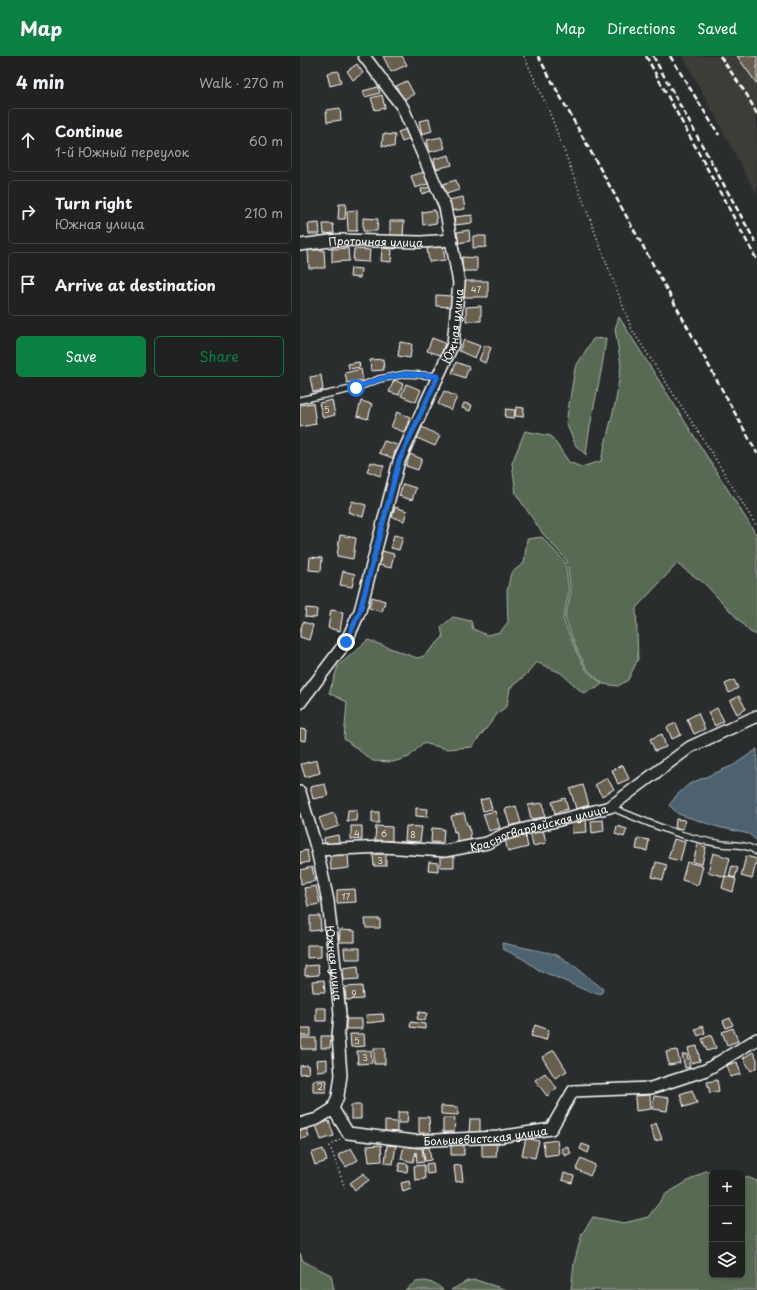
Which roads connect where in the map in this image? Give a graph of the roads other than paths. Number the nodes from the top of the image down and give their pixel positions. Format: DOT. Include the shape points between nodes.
graph roads {
  1 [pos="364,56"];
  2 [pos="452,240"];
  3 [pos="300,245"];
  4 [pos="438,376"];
  5 [pos="300,400"];
  6 [pos="300,703"];
  7 [pos="757,716"];
  8 [pos="300,792"];
  9 [pos="610,807"];
  10 [pos="317,850"];
  11 [pos="757,852"];
  12 [pos="757,1039"];
  13 [pos="333,1109"];
  14 [pos="300,1124"];
  1 -- 2 [label="street, Южная улица" via="403,108 445,207"];
  2 -- 3 [label="street, Проточная улица" via="338,240"];
  2 -- 4 [label="street, Южная улица" via="459,283 454,344"];
  4 -- 5 [label="lane" via="406,374"];
  4 -- 6 [label="street, Южная улица" via="399,461 360,611 346,642"];
  7 -- 9 [label="street, Красногвардейская улица" via="690,747"];
  8 -- 10 [label="street, Южная улица"];
  9 -- 10 [label="street, Красногвардейская улица" via="505,834 487,843 445,851 383,847"];
  9 -- 11 [label="lane" via="671,832 751,847"];
  10 -- 13 [label="street, Южная улица" via="328,900 340,1014 338,1036 341,1075"];
  12 -- 13 [label="street, Большевистская улица" via="706,1070 651,1088 573,1091 551,1129 498,1137 414,1141 348,1133"];
  13 -- 14 [label="street" via="317,1119"];
}
